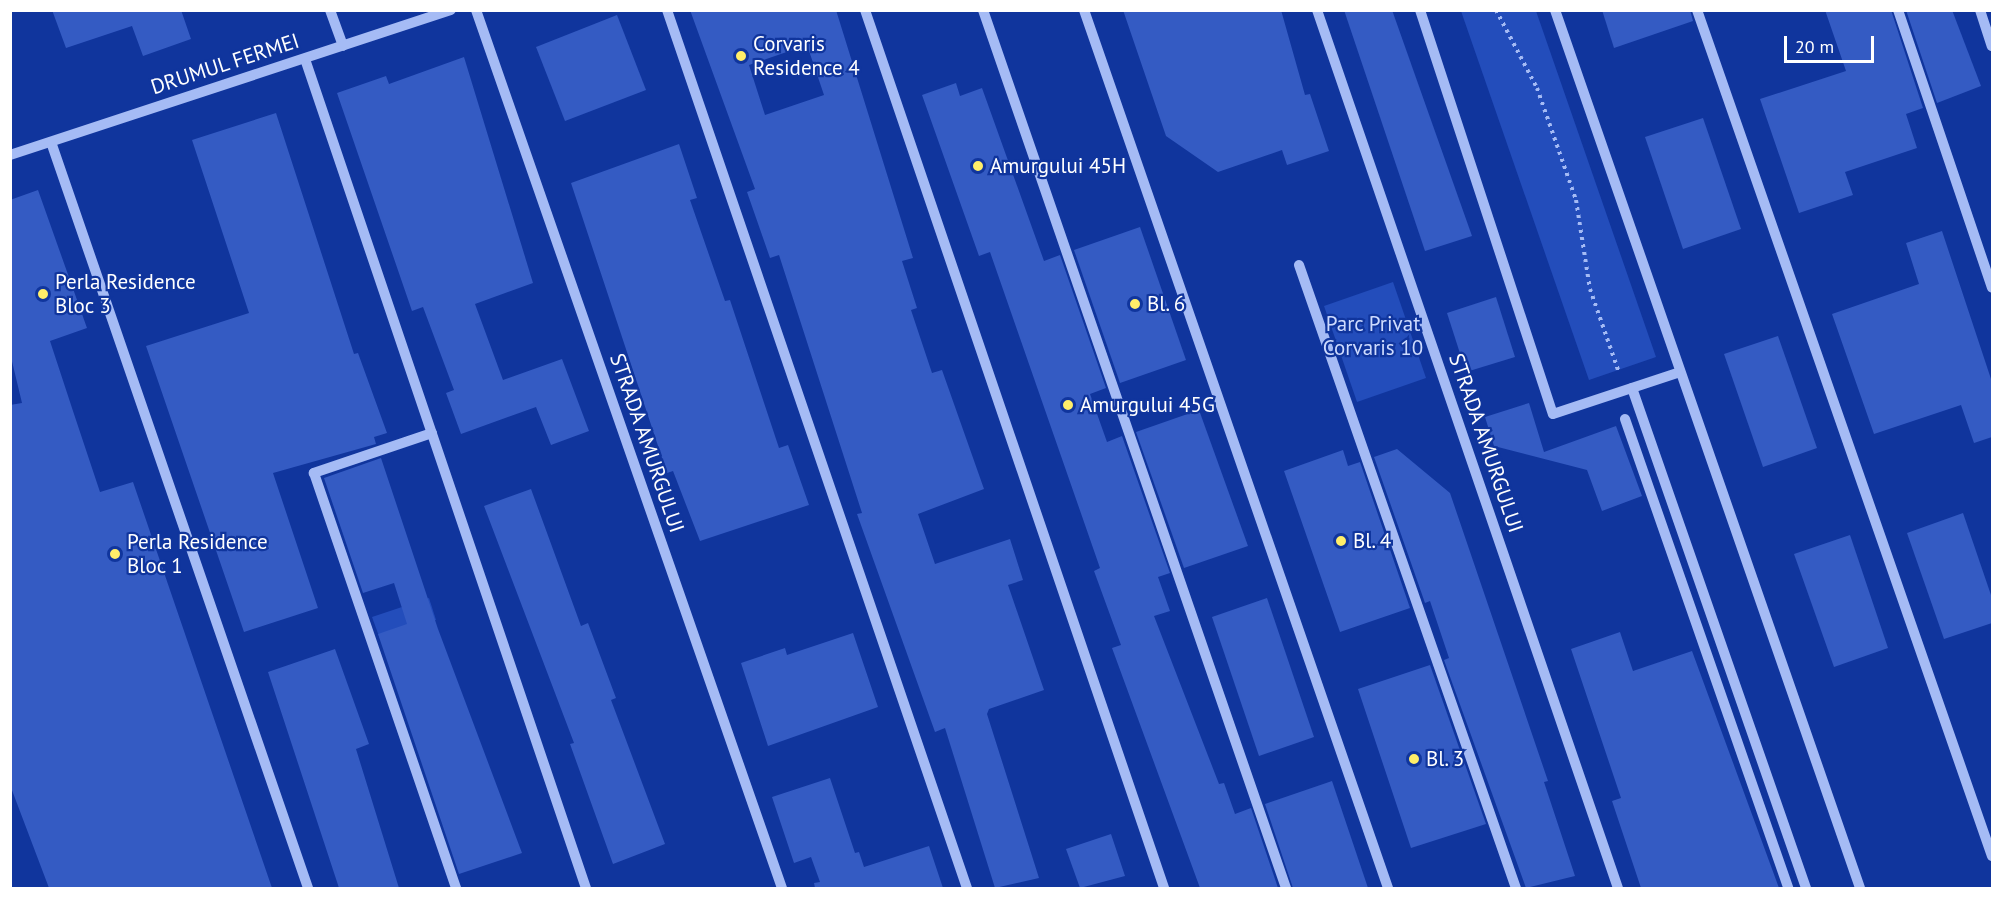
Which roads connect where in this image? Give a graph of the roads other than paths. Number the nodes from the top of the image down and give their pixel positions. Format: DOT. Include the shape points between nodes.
graph roads {
  1 [pos="330,10"];
  2 [pos="451,10"];
  3 [pos="476,10"];
  4 [pos="667,10"];
  5 [pos="865,10"];
  6 [pos="983,10"];
  7 [pos="1084,10"];
  8 [pos="1317,10"];
  9 [pos="1420,10"];
  10 [pos="1555,10"];
  11 [pos="1697,10"];
  12 [pos="1898,10"];
  13 [pos="1980,10"];
  14 [pos="343,46"];
  15 [pos="1992,46"];
  16 [pos="304,59"];
  17 [pos="51,142"];
  18 [pos="10,155"];
  19 [pos="1299,265"];
  20 [pos="1992,287"];
  21 [pos="1680,372"];
  22 [pos="1632,388"];
  23 [pos="1625,419"];
  24 [pos="432,433"];
  25 [pos="1992,856"];
  26 [pos="308,888"];
  27 [pos="456,888"];
  28 [pos="586,888"];
  29 [pos="782,888"];
  30 [pos="967,888"];
  31 [pos="1164,888"];
  32 [pos="1286,888"];
  33 [pos="1388,888"];
  34 [pos="1516,888"];
  35 [pos="1618,888"];
  36 [pos="1788,888"];
  37 [pos="1806,888"];
  38 [pos="1860,888"];
  1 -- 14 [label="street"];
  2 -- 14 [label="street, DRUMUL FERMEI"];
  3 -- 29 [label="street, STRADA AMURGULUI"];
  4 -- 30 [label="street"];
  5 -- 31 [label="street"];
  6 -- 32 [label="street"];
  7 -- 33 [label="street"];
  8 -- 35 [label="street, STRADA AMURGULUI"];
  9 -- 22 [label="street" via="1553,414"];
  10 -- 21 [label="street"];
  11 -- 25 [label="street"];
  12 -- 20 [label="street"];
  13 -- 15 [label="street"];
  14 -- 16 [label="street, DRUMUL FERMEI"];
  16 -- 17 [label="street, DRUMUL FERMEI"];
  16 -- 24 [label="street"];
  17 -- 18 [label="street, DRUMUL FERMEI"];
  17 -- 26 [label="street"];
  19 -- 34 [label="street"];
  21 -- 22 [label="street"];
  21 -- 38 [label="street"];
  22 -- 37 [label="street"];
  23 -- 36 [label="street"];
  24 -- 27 [label="street" via="314,473"];
  24 -- 28 [label="street"];
}
